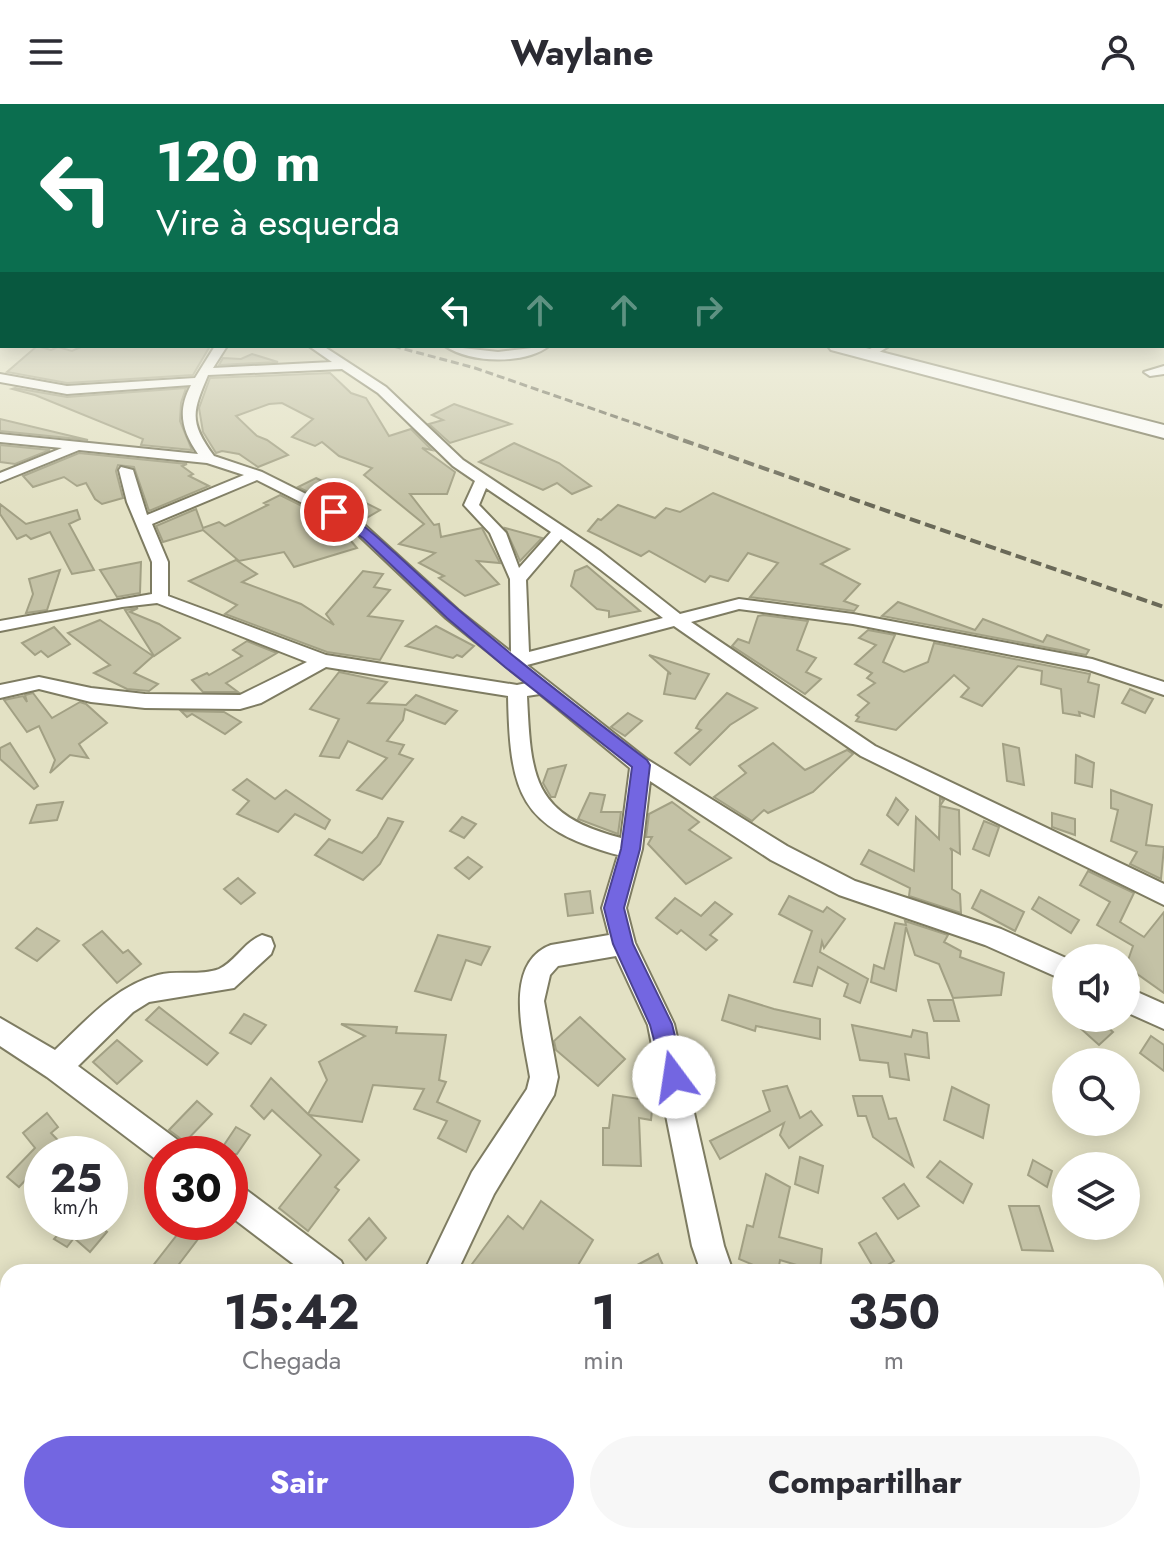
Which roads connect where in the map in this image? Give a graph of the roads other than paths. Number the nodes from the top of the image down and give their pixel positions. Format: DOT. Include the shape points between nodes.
graph roads {
  1 [pos="208,367"];
  2 [pos="269,367"];
  3 [pos="275,367"];
  4 [pos="329,367"];
  5 [pos="348,367"];
  6 [pos="936,367"];
  7 [pos="1164,370"];
  8 [pos="1150,372"];
  9 [pos="202,376"];
  10 [pos="0,378"];
  11 [pos="1164,432"];
  12 [pos="0,438"];
  13 [pos="79,447"];
  14 [pos="209,459"];
  15 [pos="126,470"];
  16 [pos="257,475"];
  17 [pos="0,478"];
  18 [pos="483,480"];
  19 [pos="144,522"];
  20 [pos="560,531"];
  21 [pos="518,579"];
  22 [pos="159,598"];
  23 [pos="678,621"];
  24 [pos="0,626"];
  25 [pos="323,661"];
  26 [pos="515,662"];
  27 [pos="541,688"];
  28 [pos="1164,689"];
  29 [pos="517,691"];
  30 [pos="0,692"];
  31 [pos="641,765"];
  32 [pos="631,849"];
  33 [pos="1164,895"];
  34 [pos="623,944"];
  35 [pos="262,946"];
  36 [pos="1052,964"];
  37 [pos="1140,1006"];
  38 [pos="1164,1017"];
  39 [pos="0,1031"];
  40 [pos="57,1067"];
  41 [pos="149,1136"];
  42 [pos="248,1210"];
  43 [pos="319,1264"];
  44 [pos="444,1264"];
  45 [pos="714,1264"];
  1 -- 9 [label="street"];
  2 -- 9 [label="street"];
  3 -- 4 [label="street"];
  5 -- 18 [label="street" via="382,390"];
  6 -- 11 [label="highway"];
  7 -- 8 [label="street"];
  9 -- 10 [label="street" via="67,390"];
  9 -- 14 [label="street" via="189,398 188,422 192,440"];
  12 -- 13 [label="street"];
  13 -- 14 [label="street"];
  13 -- 17 [label="street"];
  14 -- 16 [label="street"];
  15 -- 19 [label="street"];
  16 -- 19 [label="street"];
  16 -- 26 [label="street" via="355,524 452,614"];
  18 -- 20 [label="street"];
  18 -- 21 [label="street" via="471,505 497,530 507,566"];
  19 -- 22 [label="street" via="164,581"];
  20 -- 21 [label="street"];
  20 -- 23 [label="street"];
  21 -- 26 [label="street"];
  22 -- 24 [label="street"];
  22 -- 25 [label="street"];
  23 -- 26 [label="street"];
  23 -- 28 [label="street" via="739,604 808,613 1092,665"];
  23 -- 33 [label="street" via="868,751"];
  25 -- 29 [label="street"];
  25 -- 30 [label="street" via="240,702 145,701 39,683"];
  26 -- 27 [label="street"];
  27 -- 29 [label="street"];
  27 -- 31 [label="street"];
  29 -- 32 [label="street" via="518,733 542,811 568,829"];
  31 -- 32 [label="street"];
  31 -- 36 [label="street" via="779,853 847,888 992,937"];
  32 -- 34 [label="street" via="614,908"];
  34 -- 44 [label="street" via="551,956 538,970 531,1001 544,1077 540,1095 483,1183"];
  34 -- 45 [label="street" via="661,1024"];
  35 -- 40 [label="street" via="225,980 142,992"];
  37 -- 38 [label="street"];
  39 -- 40 [label="street"];
  40 -- 41 [label="street"];
  42 -- 43 [label="street"];
}
